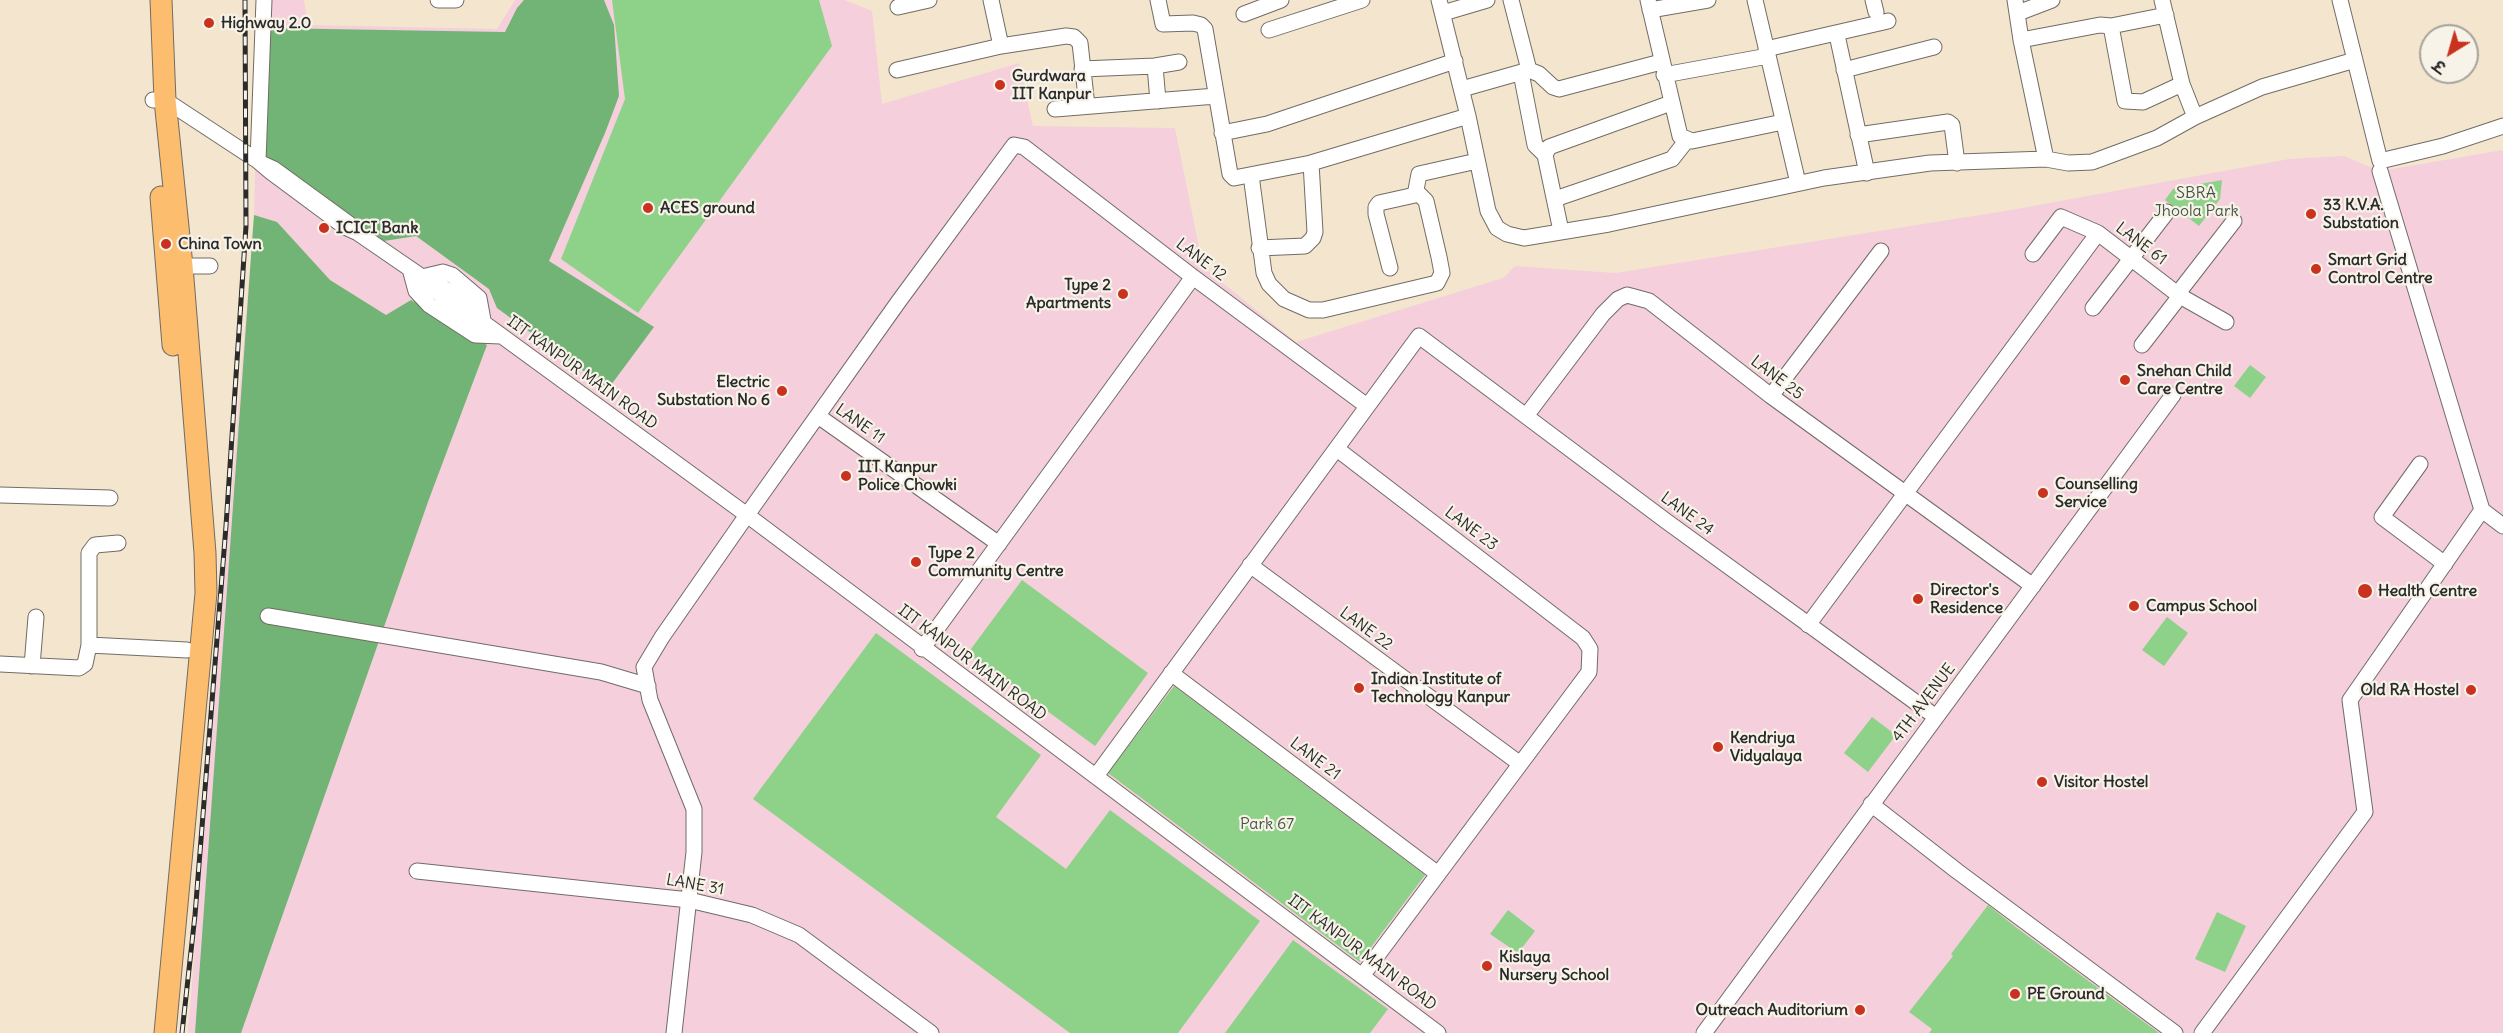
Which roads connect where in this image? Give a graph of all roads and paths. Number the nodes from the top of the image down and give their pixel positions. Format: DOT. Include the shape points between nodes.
graph roads {
  1 [pos="149,0"];
  2 [pos="161,0"];
  3 [pos="264,0"];
  4 [pos="438,0"];
  5 [pos="451,0"];
  6 [pos="456,0"];
  7 [pos="929,0"];
  8 [pos="991,0"];
  9 [pos="1158,0"];
  10 [pos="1281,0"];
  11 [pos="1362,0"];
  12 [pos="1487,0"];
  13 [pos="1511,0"];
  14 [pos="1708,0"];
  15 [pos="1755,0"];
  16 [pos="2052,0"];
  17 [pos="2340,0"];
  18 [pos="1649,5"];
  19 [pos="2016,6"];
  20 [pos="898,7"];
  21 [pos="1441,7"];
  22 [pos="2164,7"];
  23 [pos="1879,11"];
  24 [pos="1244,14"];
  25 [pos="2111,26"];
  26 [pos="1269,30"];
  27 [pos="1837,35"];
  28 [pos="2021,40"];
  29 [pos="1000,46"];
  30 [pos="1935,47"];
  31 [pos="1767,52"];
  32 [pos="2355,60"];
  33 [pos="1455,61"];
  34 [pos="1179,62"];
  35 [pos="1155,66"];
  36 [pos="1083,69"];
  37 [pos="1663,69"];
  38 [pos="897,70"];
  39 [pos="1844,70"];
  40 [pos="1525,71"];
  41 [pos="2182,84"];
  42 [pos="1462,89"];
  43 [pos="1216,96"];
  44 [pos="159,100"];
  45 [pos="1158,101"];
  46 [pos="1671,103"];
  47 [pos="1087,106"];
  48 [pos="1055,109"];
  49 [pos="1468,116"];
  50 [pos="2195,117"];
  51 [pos="1783,122"];
  52 [pos="2503,126"];
  53 [pos="1222,133"];
  54 [pos="1858,135"];
  55 [pos="1687,140"];
  56 [pos="1545,155"];
  57 [pos="2046,159"];
  58 [pos="1477,161"];
  59 [pos="261,162"];
  60 [pos="1311,163"];
  61 [pos="1957,163"];
  62 [pos="2380,171"];
  63 [pos="1867,173"];
  64 [pos="1251,175"];
  65 [pos="1798,183"];
  66 [pos="1417,192"];
  67 [pos="1554,199"];
  68 [pos="2167,212"];
  69 [pos="2234,221"];
  70 [pos="1561,231"];
  71 [pos="2097,233"];
  72 [pos="1259,249"];
  73 [pos="1881,251"];
  74 [pos="2033,254"];
  75 [pos="2130,258"];
  76 [pos="182,266"];
  77 [pos="210,266"];
  78 [pos="1390,268"];
  79 [pos="416,273"];
  80 [pos="1193,277"];
  81 [pos="2180,296"];
  82 [pos="2093,308"];
  83 [pos="2226,322"];
  84 [pos="484,323"];
  85 [pos="501,336"];
  86 [pos="2142,345"];
  87 [pos="2173,395"];
  88 [pos="1771,396"];
  89 [pos="1367,406"];
  90 [pos="1526,416"];
  91 [pos="818,417"];
  92 [pos="1337,449"];
  93 [pos="2420,464"];
  94 [pos="1904,494"];
  95 [pos="0,495"];
  96 [pos="110,498"];
  97 [pos="2482,510"];
  98 [pos="747,515"];
  99 [pos="2503,526"];
  100 [pos="118,543"];
  101 [pos="999,544"];
  102 [pos="2445,564"];
  103 [pos="1250,566"];
  104 [pos="2034,586"];
  105 [pos="268,615"];
  106 [pos="36,617"];
  107 [pos="1808,625"];
  108 [pos="88,645"];
  109 [pos="922,649"];
  110 [pos="187,651"];
  111 [pos="0,664"];
  112 [pos="32,666"];
  113 [pos="1171,673"];
  114 [pos="648,686"];
  115 [pos="1936,717"];
  116 [pos="1519,763"];
  117 [pos="1095,776"];
  118 [pos="1871,804"];
  119 [pos="417,871"];
  120 [pos="1438,874"];
  121 [pos="689,900"];
  122 [pos="1362,976"];
  123 [pos="153,1033"];
  124 [pos="165,1033"];
  125 [pos="674,1033"];
  126 [pos="931,1033"];
  127 [pos="1438,1033"];
  128 [pos="1704,1033"];
  129 [pos="2175,1033"];
  130 [pos="2202,1033"];
  1 -- 44 [label="highway"];
  2 -- 44 [label="highway"];
  3 -- 59 [label="street"];
  4 -- 5 [label="street"];
  5 -- 6 [label="street"];
  7 -- 20 [label="street"];
  8 -- 29 [label="street"];
  9 -- 43 [label="street" via="1162,24 1193,23 1205,29"];
  10 -- 24 [label="street"];
  11 -- 26 [label="street"];
  12 -- 21 [label="street"];
  13 -- 40 [label="street"];
  14 -- 18 [label="street"];
  15 -- 31 [label="street"];
  16 -- 19 [label="street"];
  17 -- 32 [label="street"];
  18 -- 37 [label="street"];
  19 -- 28 [label="street"];
  21 -- 33 [label="street"];
  22 -- 25 [label="street"];
  22 -- 41 [label="street"];
  23 -- 27 [label="street"];
  25 -- 28 [label="street"];
  25 -- 41 [label="street" via="2125,101 2143,102"];
  27 -- 31 [label="street"];
  27 -- 39 [label="street"];
  28 -- 57 [label="street"];
  29 -- 36 [label="street" via="1074,36 1080,43"];
  29 -- 38 [label="street"];
  30 -- 39 [label="street"];
  31 -- 37 [label="street"];
  31 -- 51 [label="street"];
  32 -- 50 [label="street" via="2262,87"];
  32 -- 52 [label="street" via="2380,161"];
  33 -- 42 [label="street"];
  33 -- 53 [label="street" via="1266,124"];
  34 -- 35 [label="street"];
  35 -- 36 [label="street"];
  35 -- 45 [label="street"];
  36 -- 47 [label="street"];
  37 -- 40 [label="street" via="1559,89 1539,74"];
  37 -- 46 [label="street"];
  39 -- 54 [label="street"];
  40 -- 42 [label="street"];
  40 -- 56 [label="street" via="1535,145"];
  41 -- 50 [label="street"];
  42 -- 49 [label="street"];
  43 -- 45 [label="street"];
  43 -- 53 [label="street"];
  44 -- 59 [label="street, IIT KANPUR MAIN ROAD"];
  44 -- 76 [label="highway"];
  44 -- 110 [label="highway" via="190,549 192,596"];
  45 -- 47 [label="street"];
  46 -- 55 [label="street" via="1680,135"];
  46 -- 56 [label="street" via="1549,147"];
  47 -- 48 [label="street"];
  49 -- 58 [label="street"];
  49 -- 60 [label="street"];
  50 -- 57 [label="street" via="2157,138 2092,162"];
  51 -- 55 [label="street"];
  51 -- 65 [label="street"];
  53 -- 64 [label="street" via="1230,174 1234,178"];
  54 -- 61 [label="street" via="1948,122 1952,125"];
  54 -- 63 [label="street"];
  55 -- 67 [label="street" via="1672,159"];
  56 -- 67 [label="street"];
  57 -- 61 [label="street"];
  58 -- 66 [label="street" via="1419,174"];
  58 -- 70 [label="street" via="1488,211 1497,228 1524,238"];
  59 -- 79 [label="street, IIT KANPUR MAIN ROAD"];
  60 -- 64 [label="street"];
  60 -- 72 [label="street" via="1313,238 1305,246"];
  61 -- 63 [label="street"];
  62 -- 97 [label="street"];
  63 -- 65 [label="street"];
  64 -- 72 [label="street"];
  65 -- 70 [label="street"];
  66 -- 72 [label="street" via="1426,201 1439,257 1442,273 1437,283 1309,310 1284,299 1269,284"];
  66 -- 78 [label="street" via="1383,201 1376,207"];
  67 -- 70 [label="street"];
  68 -- 75 [label="street"];
  69 -- 81 [label="street" via="2182,288"];
  71 -- 74 [label="street" via="2061,217"];
  71 -- 75 [label="street, LANE 61"];
  71 -- 94 [label="street, LANE 61"];
  73 -- 88 [label="street"];
  75 -- 81 [label="street, LANE 61"];
  75 -- 82 [label="street"];
  76 -- 77 [label="street"];
  76 -- 124 [label="highway" via="206,592"];
  79 -- 84 [label="street, IIT KANPUR MAIN ROAD" via="472,318"];
  79 -- 84 [label="street" via="452,275 480,298"];
  79 -- 85 [label="street" via="417,291 429,305 476,335"];
  80 -- 89 [label="street, LANE 12"];
  80 -- 91 [label="street, LANE 12" via="1024,147 1014,145"];
  80 -- 101 [label="street"];
  81 -- 83 [label="street, LANE 61"];
  81 -- 86 [label="street"];
  84 -- 85 [label="street, IIT KANPUR MAIN ROAD"];
  85 -- 98 [label="street, IIT KANPUR MAIN ROAD"];
  87 -- 104 [label="street, 4TH AVENUE"];
  88 -- 90 [label="street, LANE 25" via="1649,301 1627,295 1618,298 1603,314"];
  88 -- 94 [label="street, LANE 25"];
  89 -- 90 [label="street, LANE 24" via="1419,336"];
  89 -- 92 [label="street"];
  90 -- 107 [label="street, LANE 24"];
  91 -- 98 [label="street"];
  91 -- 101 [label="street, LANE 11"];
  92 -- 103 [label="street"];
  92 -- 116 [label="street, LANE 23" via="1583,638 1590,649 1589,672"];
  93 -- 102 [label="street" via="2382,517"];
  94 -- 104 [label="street, LANE 25"];
  94 -- 107 [label="street, LANE 61"];
  95 -- 96 [label="street"];
  97 -- 99 [label="street"];
  97 -- 102 [label="street"];
  98 -- 109 [label="street, IIT KANPUR MAIN ROAD"];
  98 -- 114 [label="street" via="644,667"];
  100 -- 108 [label="street" via="95,545 89,553"];
  101 -- 109 [label="street"];
  102 -- 130 [label="street" via="2350,700 2365,812"];
  103 -- 113 [label="street"];
  103 -- 116 [label="street, LANE 22"];
  104 -- 115 [label="street, 4TH AVENUE"];
  105 -- 114 [label="street" via="601,672"];
  106 -- 112 [label="street"];
  107 -- 115 [label="street, LANE 24"];
  108 -- 110 [label="street"];
  108 -- 112 [label="street" via="87,661 82,666"];
  109 -- 117 [label="street, IIT KANPUR MAIN ROAD"];
  110 -- 123 [label="highway"];
  111 -- 112 [label="street"];
  113 -- 117 [label="street"];
  113 -- 120 [label="street, LANE 21"];
  114 -- 121 [label="street" via="650,700 694,809"];
  115 -- 118 [label="street, 4TH AVENUE"];
  116 -- 120 [label="street"];
  117 -- 122 [label="street, IIT KANPUR MAIN ROAD"];
  118 -- 128 [label="street, 4TH AVENUE"];
  118 -- 129 [label="street"];
  119 -- 121 [label="street, LANE 31"];
  120 -- 122 [label="street"];
  121 -- 125 [label="street"];
  121 -- 126 [label="street, LANE 31" via="752,915 798,935"];
  122 -- 127 [label="street, IIT KANPUR MAIN ROAD"];
}
